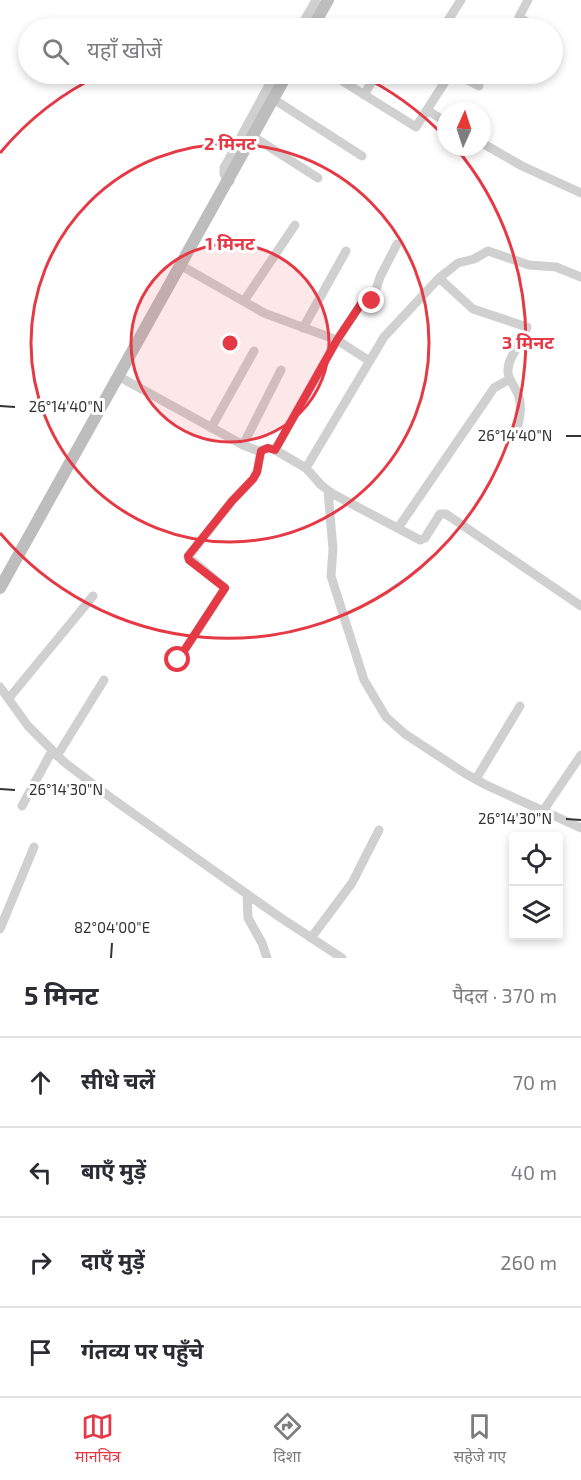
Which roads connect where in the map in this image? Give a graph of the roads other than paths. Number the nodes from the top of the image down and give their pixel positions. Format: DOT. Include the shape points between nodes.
graph roads {
  1 [pos="316,0"];
  2 [pos="328,0"];
  3 [pos="334,0"];
  4 [pos="461,0"];
  5 [pos="528,0"];
  6 [pos="306,18"];
  7 [pos="318,18"];
  8 [pos="324,18"];
  9 [pos="449,18"];
  10 [pos="521,18"];
  11 [pos="270,84"];
  12 [pos="280,84"];
  13 [pos="288,84"];
  14 [pos="348,84"];
  15 [pos="370,84"];
  16 [pos="444,84"];
  17 [pos="475,84"];
  18 [pos="479,86"];
  19 [pos="364,94"];
  20 [pos="278,102"];
  21 [pos="427,110"];
  22 [pos="437,116"];
  23 [pos="257,139"];
  24 [pos="491,148"];
  25 [pos="362,156"];
  26 [pos="229,176"];
  27 [pos="318,178"];
  28 [pos="581,193"];
  29 [pos="295,225"];
  30 [pos="397,244"];
  31 [pos="346,251"];
  32 [pos="180,265"];
  33 [pos="581,277"];
  34 [pos="439,278"];
  35 [pos="244,301"];
  36 [pos="303,328"];
  37 [pos="337,340"];
  38 [pos="254,351"];
  39 [pos="368,360"];
  40 [pos="281,370"];
  41 [pos="118,376"];
  42 [pos="510,379"];
  43 [pos="212,428"];
  44 [pos="515,434"];
  45 [pos="243,445"];
  46 [pos="275,450"];
  47 [pos="261,451"];
  48 [pos="306,468"];
  49 [pos="328,490"];
  50 [pos="398,528"];
  51 [pos="0,588"];
  52 [pos="93,596"];
  53 [pos="581,606"];
  54 [pos="178,660"];
  55 [pos="104,680"];
  56 [pos="0,687"];
  57 [pos="9,698"];
  58 [pos="520,706"];
  59 [pos="55,754"];
  60 [pos="581,755"];
  61 [pos="476,779"];
  62 [pos="22,806"];
  63 [pos="543,811"];
  64 [pos="581,828"];
  65 [pos="379,830"];
  66 [pos="34,847"];
  67 [pos="247,894"];
  68 [pos="0,929"];
  69 [pos="311,938"];
  70 [pos="267,958"];
  71 [pos="342,958"];
  1 -- 6 [label="street"];
  2 -- 7 [label="street"];
  3 -- 8 [label="street"];
  4 -- 9 [label="street"];
  5 -- 10 [label="street"];
  11 -- 26 [label="street" via="224,168 224,174"];
  12 -- 26 [label="street"];
  13 -- 20 [label="street"];
  14 -- 19 [label="street"];
  15 -- 19 [label="street"];
  16 -- 21 [label="street"];
  17 -- 18 [label="street"];
  19 -- 21 [label="street" via="415,127"];
  20 -- 23 [label="street"];
  20 -- 25 [label="street"];
  21 -- 22 [label="street"];
  23 -- 26 [label="street" via="236,177 231,181"];
  23 -- 27 [label="street"];
  24 -- 28 [label="street"];
  26 -- 32 [label="street"];
  29 -- 35 [label="street"];
  30 -- 37 [label="street" via="373,300 361,304"];
  31 -- 36 [label="street"];
  32 -- 35 [label="street"];
  32 -- 41 [label="street"];
  33 -- 34 [label="street" via="488,251 458,263"];
  34 -- 39 [label="street"];
  34 -- 42 [label="street" via="473,309 526,327 509,363"];
  35 -- 36 [label="street"];
  36 -- 37 [label="street"];
  37 -- 39 [label="street"];
  37 -- 46 [label="street"];
  38 -- 43 [label="street"];
  39 -- 48 [label="street"];
  40 -- 45 [label="street"];
  41 -- 43 [label="street"];
  41 -- 51 [label="street"];
  42 -- 44 [label="street" via="520,404"];
  42 -- 50 [label="street" via="494,388"];
  43 -- 45 [label="street"];
  45 -- 47 [label="street"];
  46 -- 47 [label="street"];
  46 -- 48 [label="street"];
  47 -- 54 [label="street" via="256,476 188,557 225,588"];
  48 -- 49 [label="street"];
  49 -- 50 [label="street"];
  49 -- 61 [label="street" via="331,576 371,694 395,727"];
  50 -- 53 [label="street" via="423,540 440,514 446,514"];
  52 -- 57 [label="street"];
  55 -- 59 [label="street"];
  56 -- 57 [label="street"];
  57 -- 59 [label="street" via="28,726"];
  58 -- 61 [label="street"];
  59 -- 62 [label="street"];
  59 -- 67 [label="street"];
  60 -- 63 [label="street"];
  61 -- 63 [label="street"];
  63 -- 64 [label="street"];
  65 -- 69 [label="street" via="352,883"];
  66 -- 68 [label="street"];
  67 -- 69 [label="street"];
  67 -- 70 [label="street" via="248,918"];
  69 -- 71 [label="street"];
}
